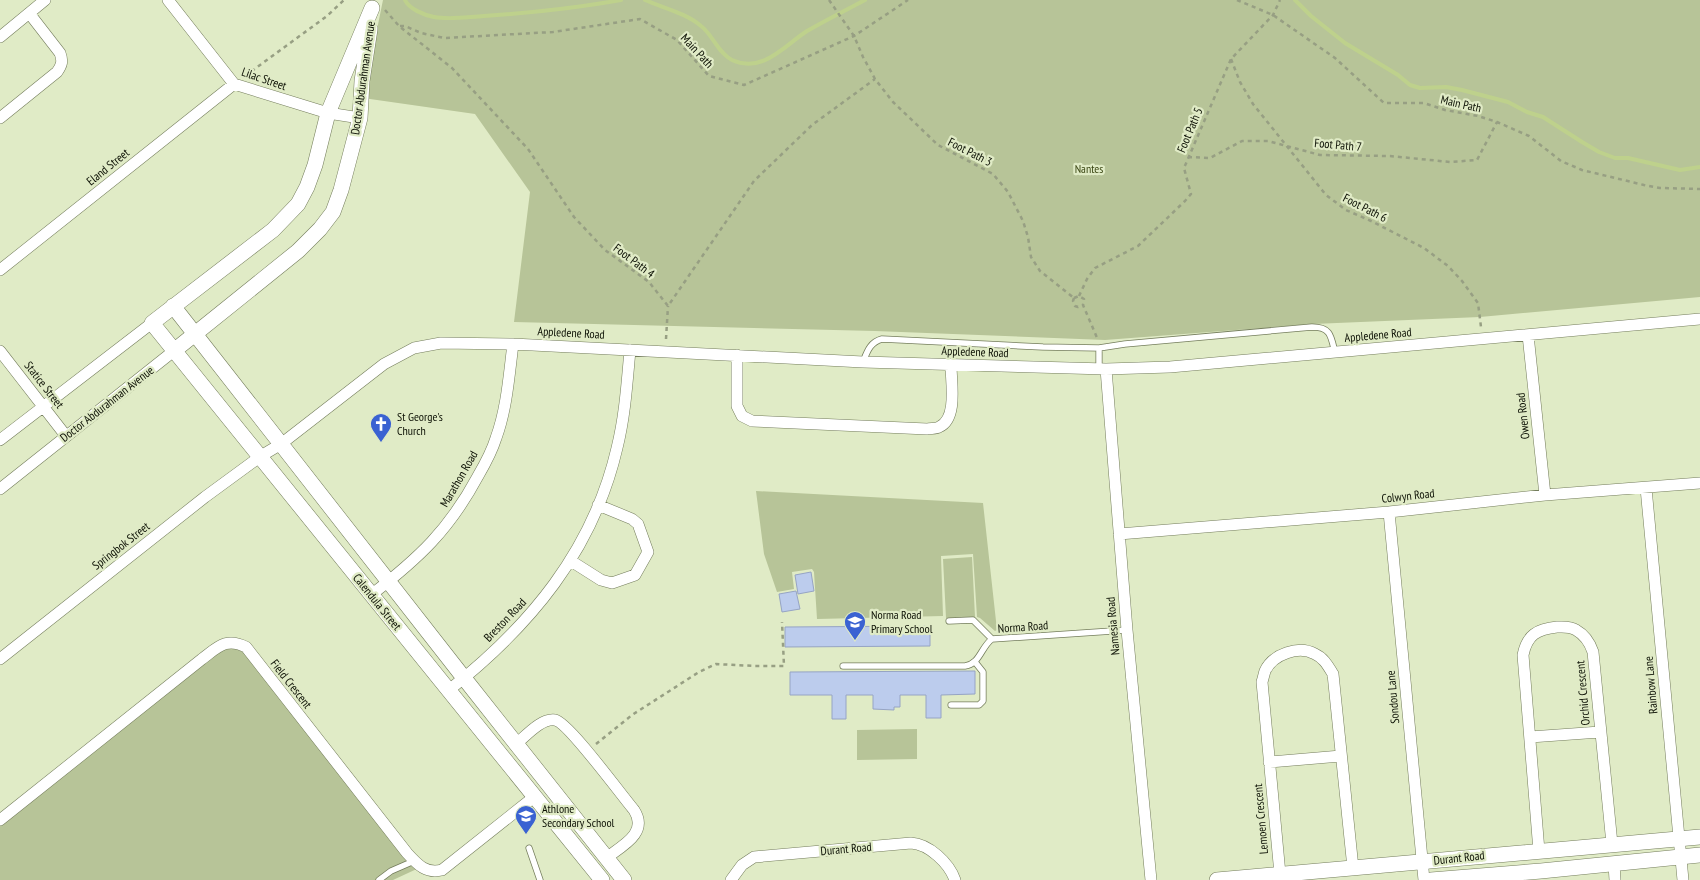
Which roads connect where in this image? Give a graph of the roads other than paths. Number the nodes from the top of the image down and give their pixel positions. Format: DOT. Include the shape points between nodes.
graph roads {
  1 [pos="45,0"];
  2 [pos="168,0"];
  3 [pos="377,6"];
  4 [pos="29,13"];
  5 [pos="0,37"];
  6 [pos="234,84"];
  7 [pos="328,114"];
  8 [pos="0,118"];
  9 [pos="360,118"];
  10 [pos="0,270"];
  11 [pos="173,306"];
  12 [pos="1700,319"];
  13 [pos="152,323"];
  14 [pos="195,333"];
  15 [pos="1528,335"];
  16 [pos="513,344"];
  17 [pos="1099,348"];
  18 [pos="175,350"];
  19 [pos="630,350"];
  20 [pos="0,351"];
  21 [pos="1335,352"];
  22 [pos="737,355"];
  23 [pos="863,362"];
  24 [pos="951,365"];
  25 [pos="1102,369"];
  26 [pos="43,406"];
  27 [pos="66,436"];
  28 [pos="0,440"];
  29 [pos="281,444"];
  30 [pos="261,456"];
  31 [pos="1700,483"];
  32 [pos="1646,488"];
  33 [pos="0,489"];
  34 [pos="1545,495"];
  35 [pos="598,505"];
  36 [pos="1389,512"];
  37 [pos="1119,534"];
  38 [pos="571,561"];
  39 [pos="389,581"];
  40 [pos="371,595"];
  41 [pos="949,621"];
  42 [pos="1127,630"];
  43 [pos="992,639"];
  44 [pos="0,659"];
  45 [pos="976,662"];
  46 [pos="843,666"];
  47 [pos="464,678"];
  48 [pos="449,690"];
  49 [pos="950,705"];
  50 [pos="1600,732"];
  51 [pos="1530,737"];
  52 [pos="516,744"];
  53 [pos="1341,756"];
  54 [pos="1269,762"];
  55 [pos="534,797"];
  56 [pos="0,820"];
  57 [pos="1700,836"];
  58 [pos="1679,838"];
  59 [pos="1612,844"];
  60 [pos="529,848"];
  61 [pos="1539,851"];
  62 [pos="1700,855"];
  63 [pos="1681,857"];
  64 [pos="606,858"];
  65 [pos="414,861"];
  66 [pos="1423,862"];
  67 [pos="1614,864"];
  68 [pos="1353,868"];
  69 [pos="1280,874"];
  70 [pos="1542,876"];
  71 [pos="380,880"];
  72 [pos="540,880"];
  73 [pos="602,880"];
  74 [pos="624,880"];
  75 [pos="731,880"];
  76 [pos="955,880"];
  77 [pos="1151,880"];
  78 [pos="1217,880"];
  79 [pos="1424,880"];
  80 [pos="1431,880"];
  81 [pos="1615,880"];
  82 [pos="1683,880"];
  1 -- 4 [label="street"];
  2 -- 6 [label="street, Lilac Street"];
  3 -- 7 [label="street, Doctor Abdurahman Avenue" via="365,22"];
  3 -- 9 [label="street, Doctor Abdurahman Avenue" via="362,81"];
  4 -- 5 [label="street"];
  4 -- 8 [label="street" via="60,53 62,66"];
  6 -- 7 [label="street, Lilac Street"];
  6 -- 10 [label="street, Eland Street"];
  7 -- 9 [label="street, Lilac Street"];
  7 -- 11 [label="street, Doctor Abdurahman Avenue" via="315,165 298,204 273,230"];
  9 -- 14 [label="street, Doctor Abdurahman Avenue" via="341,190 325,223 290,258"];
  11 -- 13 [label="street, Doctor Abdurahman Avenue"];
  11 -- 14 [label="street, Calendula Street"];
  12 -- 15 [label="street, Appledene Road"];
  13 -- 18 [label="street, Calendula Street"];
  13 -- 26 [label="street, Doctor Abdurahman Avenue"];
  14 -- 18 [label="street, Doctor Abdurahman Avenue"];
  14 -- 29 [label="street, Calendula Street"];
  15 -- 21 [label="street, Appledene Road"];
  15 -- 34 [label="street, Owen Road"];
  16 -- 19 [label="street, Appledene Road"];
  16 -- 29 [label="street, Appledene Road" via="441,343 404,352"];
  16 -- 39 [label="street, Marathon Road" via="500,424 482,469 443,531"];
  17 -- 21 [label="lane" via="1312,327 1329,332"];
  17 -- 23 [label="lane" via="882,339 870,346"];
  17 -- 25 [label="lane"];
  18 -- 27 [label="street, Doctor Abdurahman Avenue"];
  18 -- 30 [label="street, Calendula Street"];
  19 -- 22 [label="street, Appledene Road"];
  19 -- 35 [label="street, Breston Road" via="617,448"];
  20 -- 26 [label="street, Statice Street"];
  21 -- 25 [label="street, Appledene Road" via="1170,367"];
  22 -- 23 [label="street, Appledene Road"];
  22 -- 24 [label="street" via="737,406 742,416 752,421 939,427 949,419 952,409"];
  23 -- 24 [label="street, Appledene Road"];
  24 -- 25 [label="street, Appledene Road"];
  25 -- 37 [label="street, Namesia Road"];
  26 -- 27 [label="street, Statice Street"];
  26 -- 28 [label="street, Doctor Abdurahman Avenue"];
  27 -- 33 [label="street, Doctor Abdurahman Avenue"];
  29 -- 30 [label="street, Springbok Street"];
  29 -- 39 [label="street, Calendula Street"];
  30 -- 40 [label="street, Calendula Street"];
  30 -- 44 [label="street, Springbok Street"];
  31 -- 32 [label="street, Colwyn Road"];
  32 -- 34 [label="street, Colwyn Road"];
  32 -- 58 [label="street, Rainbow Lane"];
  34 -- 36 [label="street, Colwyn Road"];
  35 -- 38 [label="street, Breston Road"];
  35 -- 38 [label="street" via="638,524 648,552 635,575 612,584"];
  36 -- 37 [label="street, Colwyn Road"];
  36 -- 66 [label="street, Sondou Lane"];
  37 -- 42 [label="street, Namesia Road"];
  38 -- 47 [label="street, Breston Road" via="521,625"];
  39 -- 40 [label="street, Marathon Road"];
  39 -- 47 [label="street, Calendula Street"];
  40 -- 48 [label="street, Calendula Street"];
  41 -- 43 [label="lane" via="973,620"];
  42 -- 43 [label="lane, Norma Road"];
  42 -- 77 [label="street, Namesia Road"];
  43 -- 45 [label="lane, Norma Road"];
  45 -- 46 [label="lane" via="965,666"];
  45 -- 49 [label="lane" via="983,672 983,701"];
  47 -- 48 [label="street, Breston Road"];
  47 -- 52 [label="street, Calendula Street"];
  48 -- 55 [label="street, Calendula Street"];
  50 -- 51 [label="street, Orchid Crescent"];
  50 -- 51 [label="street, Orchid Crescent" via="1590,642 1576,629 1566,626 1536,632 1525,644 1523,655"];
  50 -- 59 [label="street, Orchid Crescent"];
  51 -- 61 [label="street, Orchid Crescent"];
  52 -- 64 [label="street, Calendula Street"];
  52 -- 64 [label="street" via="543,722 556,720 587,751 634,810 639,821 634,837"];
  53 -- 54 [label="street"];
  53 -- 54 [label="street, Lemoen Crescent" via="1333,674 1326,662 1303,649 1284,653 1265,671 1262,682"];
  53 -- 68 [label="street, Lemoen Crescent"];
  54 -- 69 [label="street, Lemoen Crescent"];
  55 -- 65 [label="street, Field Crescent" via="442,870 427,871"];
  55 -- 73 [label="street, Calendula Street"];
  56 -- 65 [label="street, Field Crescent" via="202,659 221,645 232,642 246,647"];
  57 -- 58 [label="street, Durant Road"];
  58 -- 59 [label="street, Durant Road"];
  58 -- 63 [label="street, Rainbow Lane"];
  59 -- 61 [label="street, Durant Road"];
  60 -- 72 [label="lane"];
  61 -- 66 [label="street, Durant Road"];
  62 -- 63 [label="street, Durant Road"];
  63 -- 67 [label="street, Durant Road"];
  63 -- 82 [label="street, Rainbow Lane"];
  64 -- 74 [label="street, Calendula Street"];
  65 -- 71 [label="lane"];
  66 -- 68 [label="street, Durant Road"];
  66 -- 79 [label="street, Sondou Lane"];
  67 -- 70 [label="street, Durant Road"];
  67 -- 81 [label="street"];
  68 -- 69 [label="street, Durant Road"];
  69 -- 78 [label="street, Durant Road"];
  70 -- 80 [label="street, Durant Road"];
  75 -- 76 [label="street, Durant Road" via="742,865 754,857 911,843 928,849 949,868"];
}
